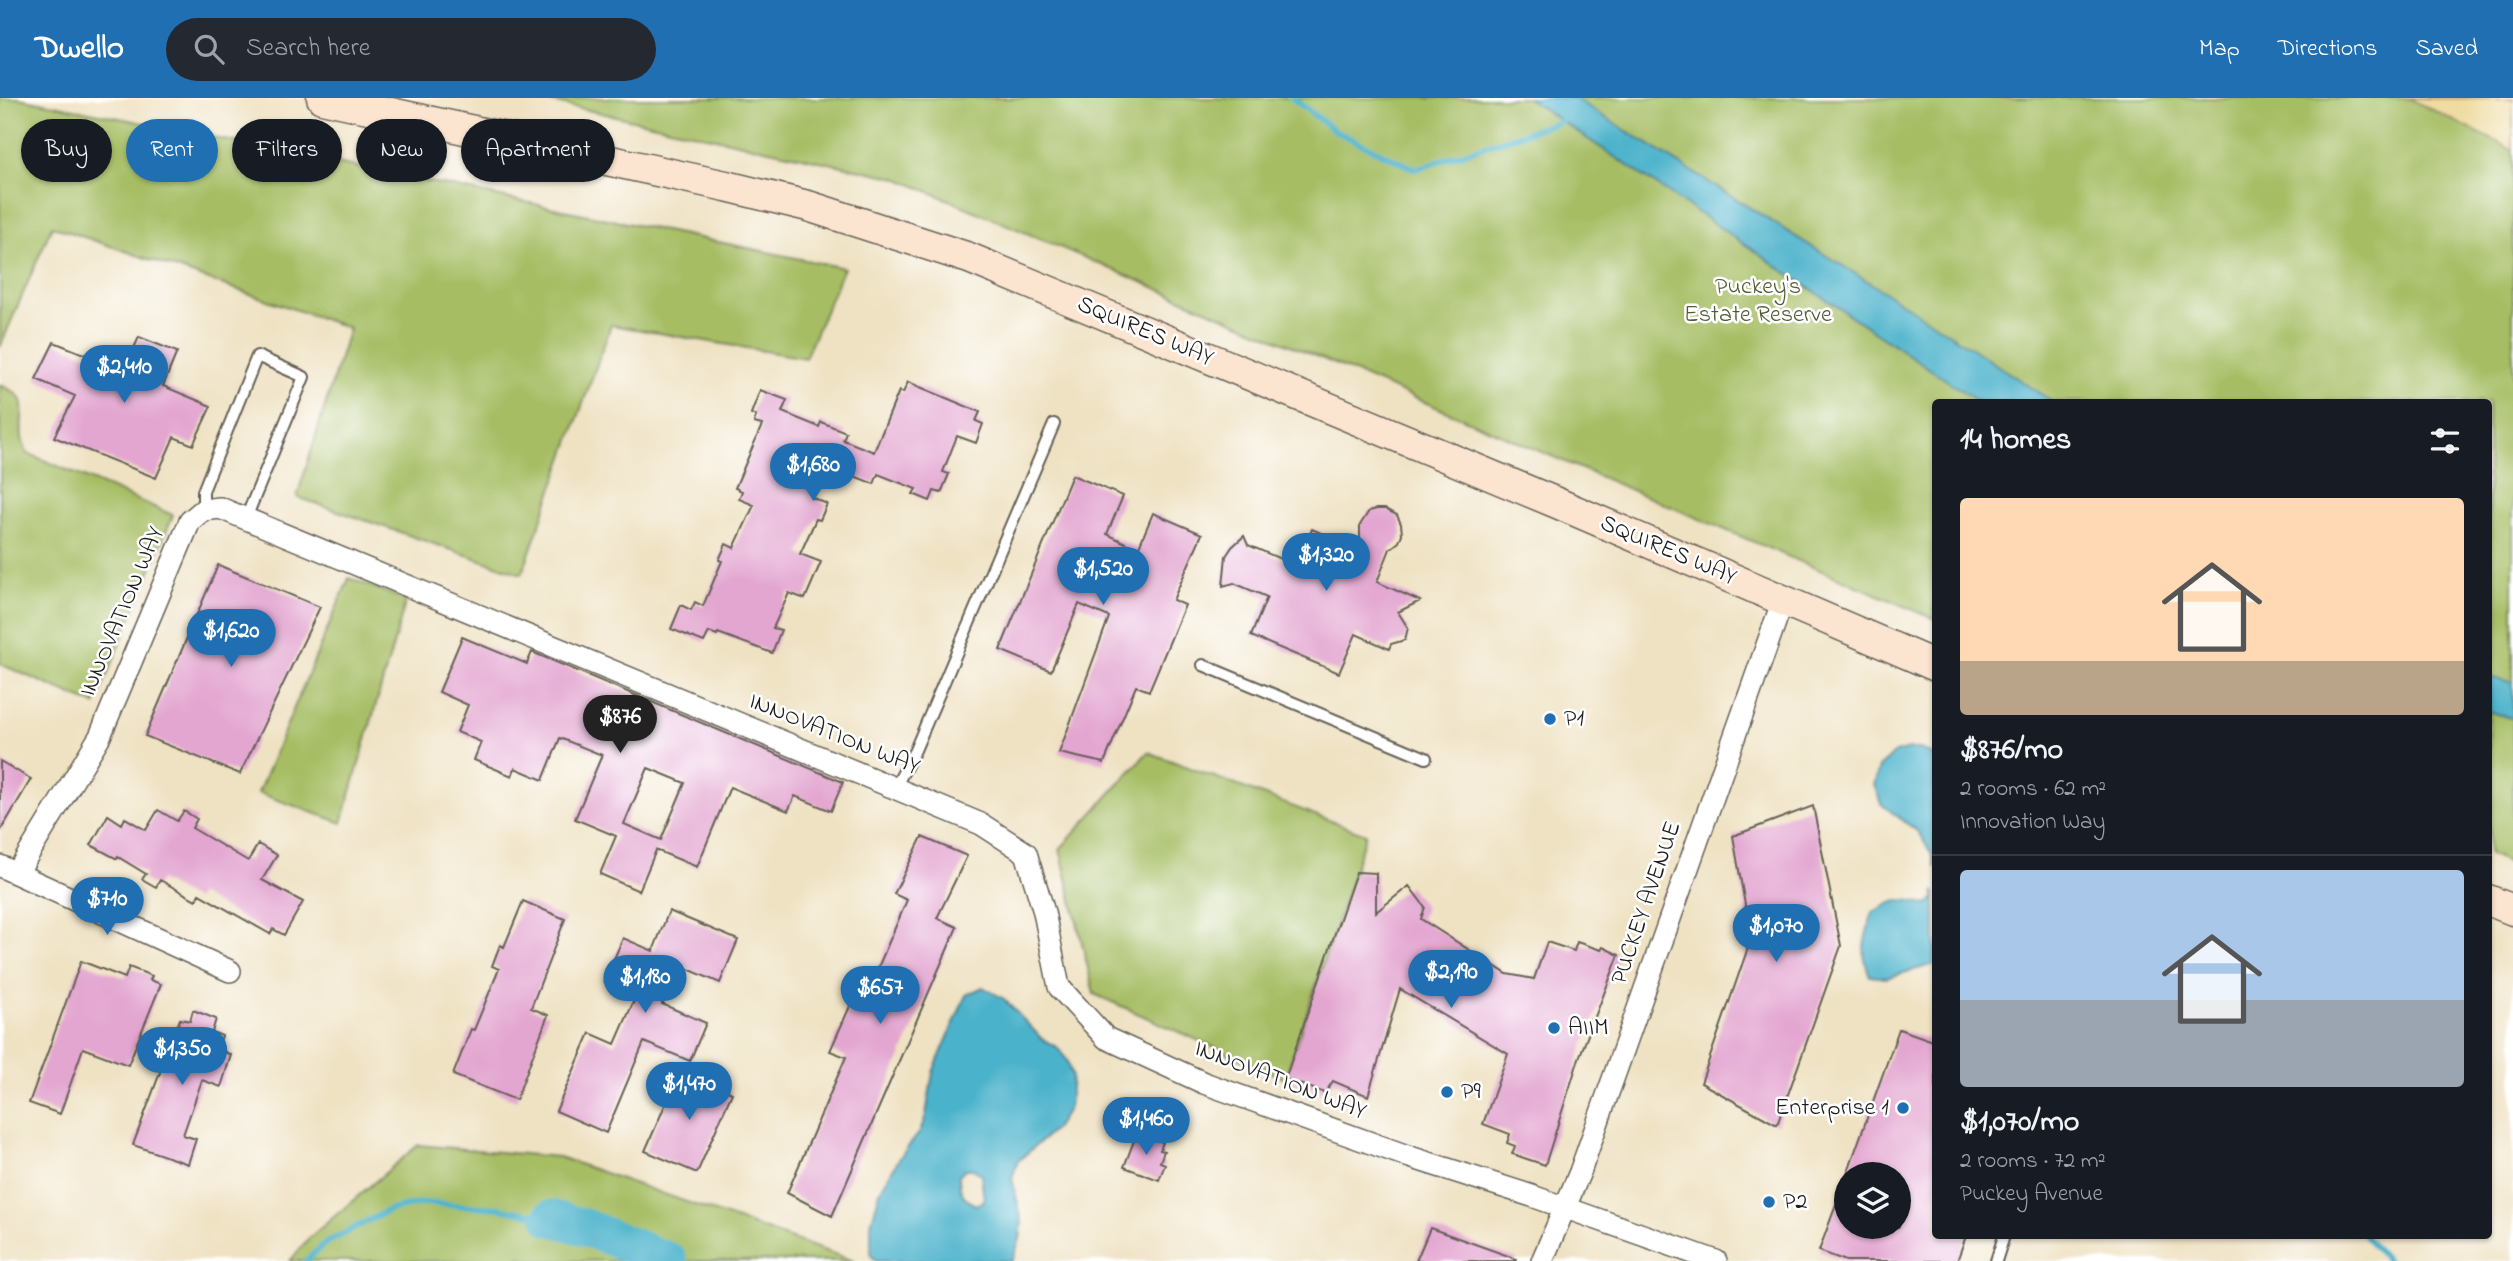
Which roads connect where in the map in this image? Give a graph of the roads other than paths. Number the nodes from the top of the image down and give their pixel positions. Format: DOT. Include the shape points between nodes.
graph roads {
  1 [pos="322,98"];
  2 [pos="1054,424"];
  3 [pos="203,510"];
  4 [pos="246,518"];
  5 [pos="1783,600"];
  6 [pos="1932,664"];
  7 [pos="1203,665"];
  8 [pos="1426,758"];
  9 [pos="895,788"];
  10 [pos="9,869"];
  11 [pos="2492,902"];
  12 [pos="2513,911"];
  13 [pos="230,971"];
  14 [pos="1565,1207"];
  15 [pos="2003,1239"];
  16 [pos="1542,1261"];
  17 [pos="1716,1261"];
  18 [pos="1996,1261"];
  1 -- 5 [label="main road, SQUIRES WAY" via="808,206 969,258"];
  2 -- 9 [label="lane"];
  3 -- 4 [label="street, INNOVATION WAY" via="220,508"];
  3 -- 4 [label="lane" via="203,491 257,356 304,377"];
  3 -- 10 [label="street, INNOVATION WAY" via="190,520 180,541 100,736"];
  4 -- 9 [label="street, INNOVATION WAY"];
  5 -- 6 [label="main road, SQUIRES WAY"];
  5 -- 14 [label="street, PUCKEY AVENUE"];
  7 -- 8 [label="lane"];
  9 -- 14 [label="street, INNOVATION WAY" via="981,824 1026,853 1059,986 1106,1038 1204,1083"];
  10 -- 13 [label="street"];
  11 -- 12 [label="main road"];
  14 -- 16 [label="street, PUCKEY AVENUE"];
  14 -- 17 [label="street, INNOVATION WAY"];
  15 -- 18 [label="lane"];
}
